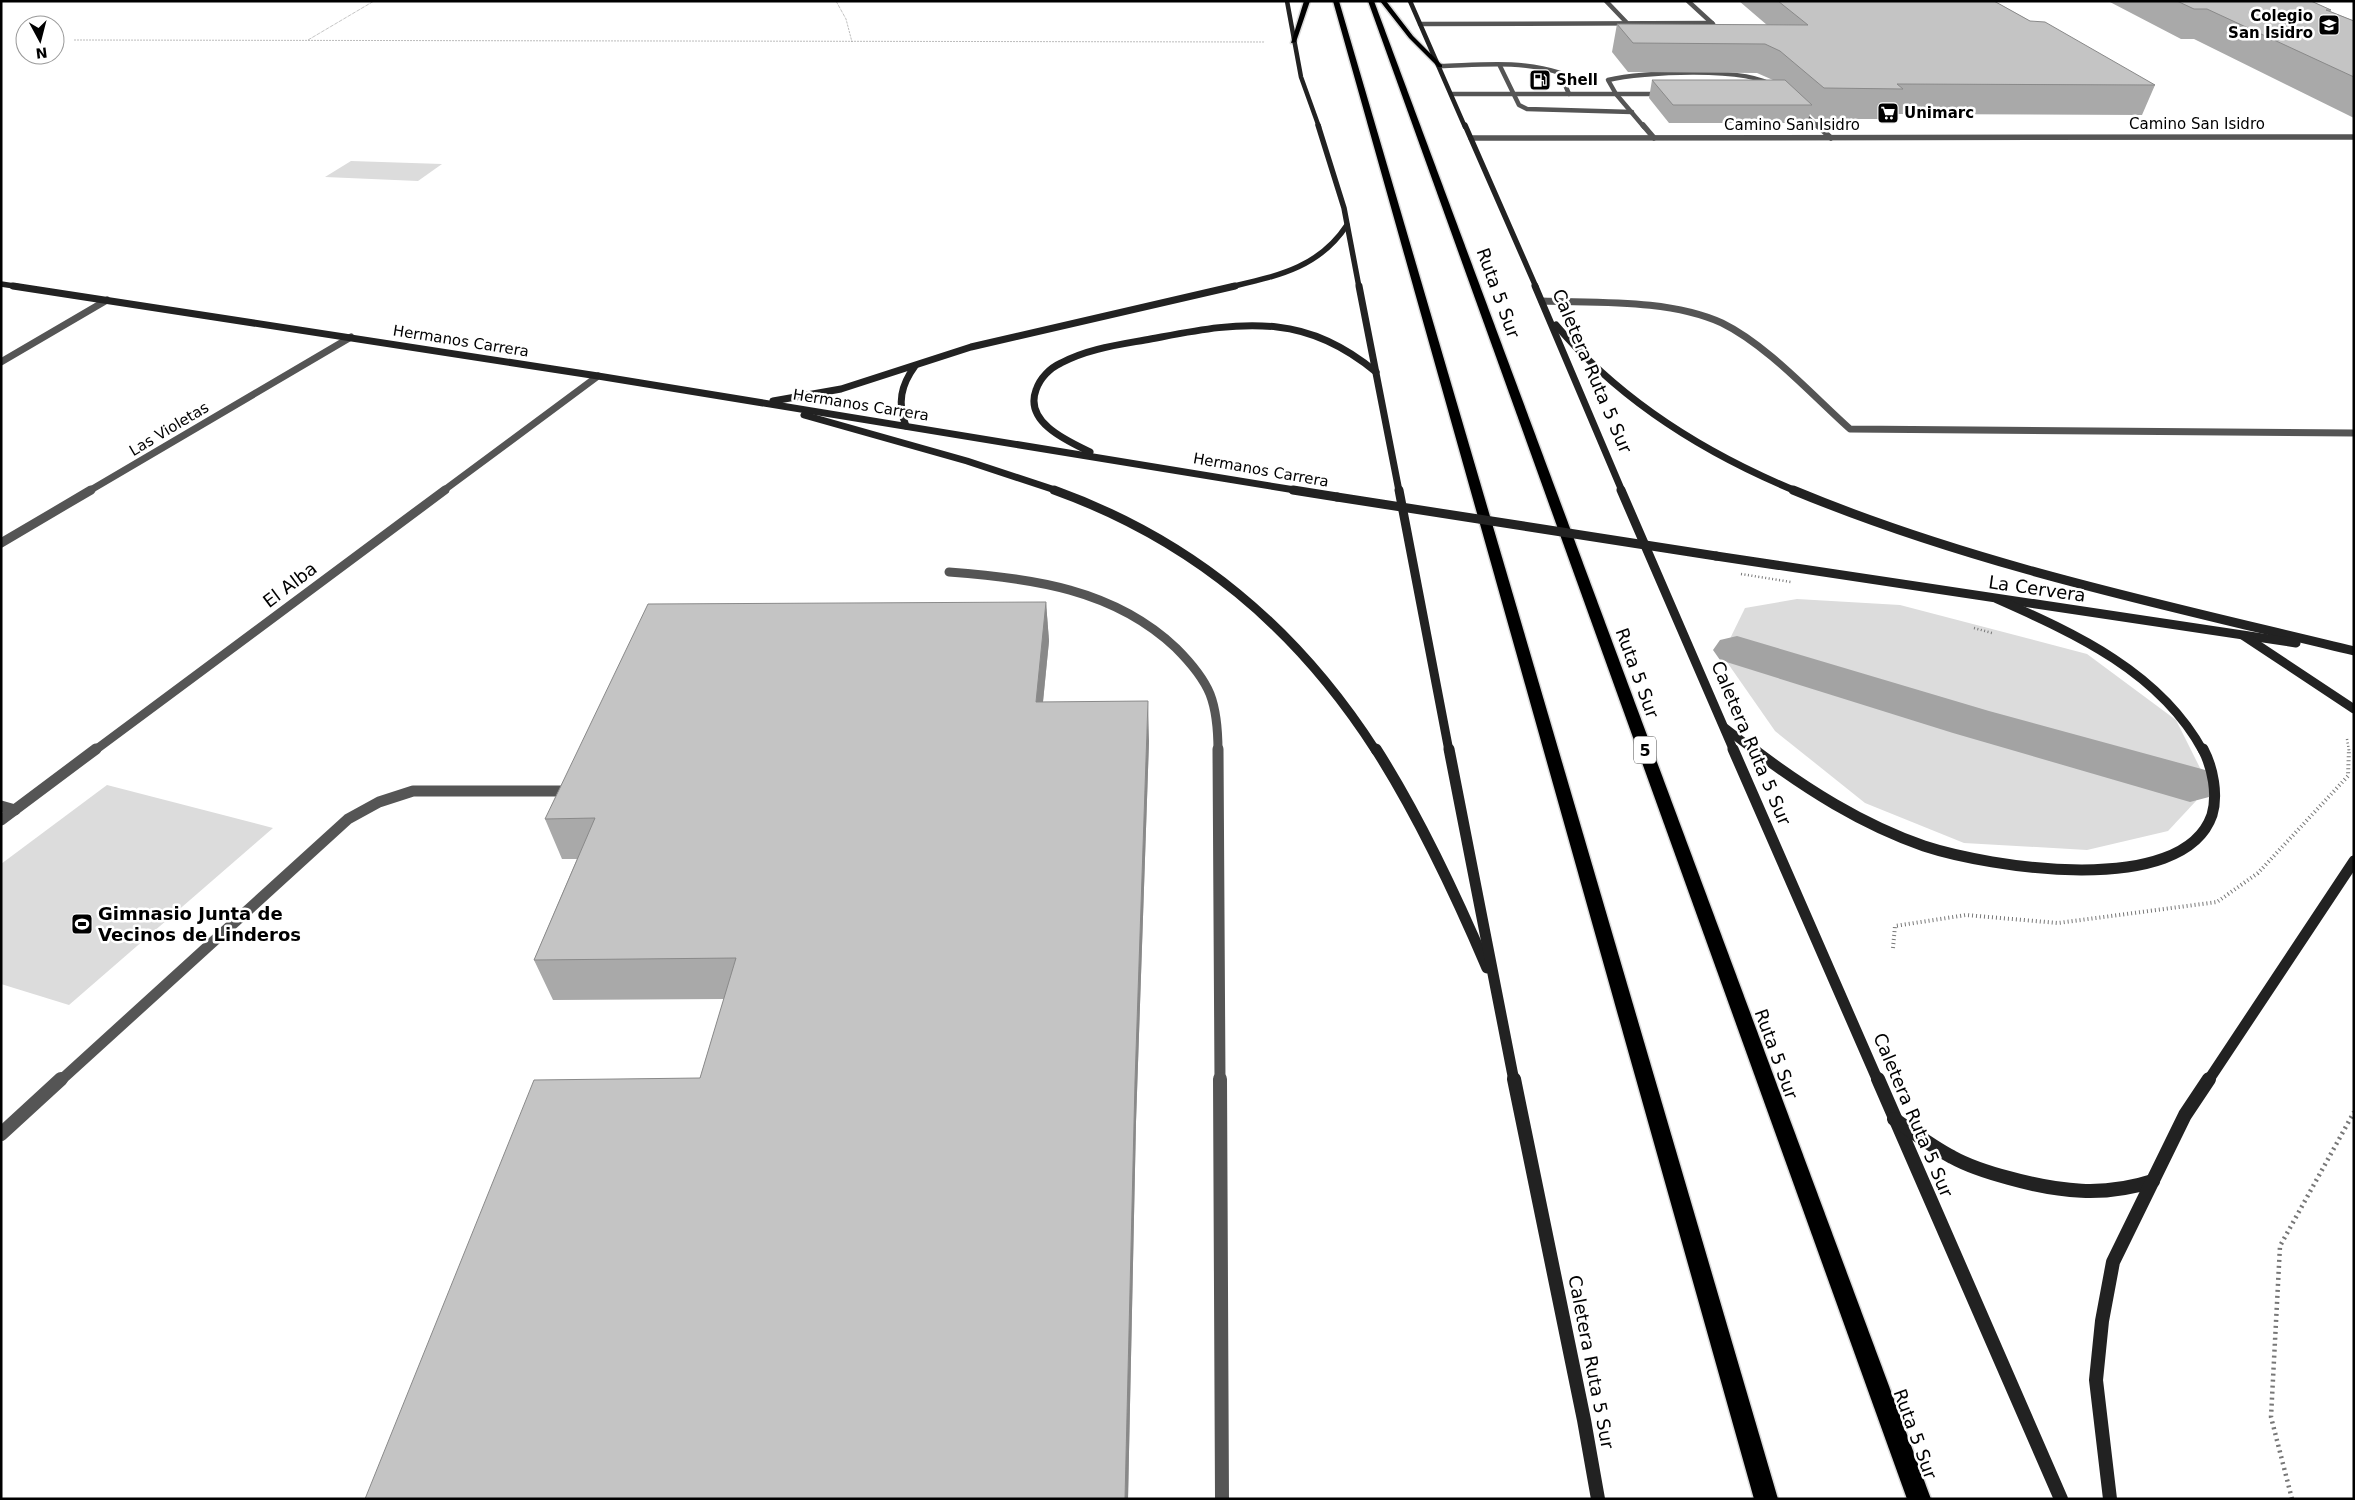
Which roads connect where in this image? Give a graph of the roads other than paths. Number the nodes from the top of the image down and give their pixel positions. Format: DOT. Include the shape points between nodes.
graph roads {
  1 [pos="1287,1"];
  2 [pos="1307,1"];
  3 [pos="1336,1"];
  4 [pos="1371,1"];
  5 [pos="1382,1"];
  6 [pos="1410,1"];
  7 [pos="1606,1"];
  8 [pos="1688,1"];
  9 [pos="1626,22"];
  10 [pos="1712,22"];
  11 [pos="1420,24"];
  12 [pos="1632,28"];
  13 [pos="1718,28"];
  14 [pos="1293,42"];
  15 [pos="1440,66"];
  16 [pos="1500,66"];
  17 [pos="1451,94"];
  18 [pos="1513,94"];
  19 [pos="1570,94"];
  20 [pos="1616,94"];
  21 [pos="1674,94"];
  22 [pos="1782,94"];
  23 [pos="1796,107"];
  24 [pos="1632,112"];
  25 [pos="2354,137"];
  26 [pos="1471,138"];
  27 [pos="1654,138"];
  28 [pos="1830,138"];
  29 [pos="1347,225"];
  30 [pos="1,284"];
  31 [pos="107,300"];
  32 [pos="1542,300"];
  33 [pos="1548,315"];
  34 [pos="351,337"];
  35 [pos="1,362"];
  36 [pos="915,366"];
  37 [pos="1376,372"];
  38 [pos="598,376"];
  39 [pos="760,402"];
  40 [pos="906,426"];
  41 [pos="2354,433"];
  42 [pos="1100,457"];
  43 [pos="1,543"];
  44 [pos="1716,556"];
  45 [pos="949,572"];
  46 [pos="1997,599"];
  47 [pos="2240,634"];
  48 [pos="2354,651"];
  49 [pos="2354,708"];
  50 [pos="1725,728"];
  51 [pos="571,791"];
  52 [pos="1,806"];
  53 [pos="14,810"];
  54 [pos="1,820"];
  55 [pos="2354,861"];
  56 [pos="1495,988"];
  57 [pos="1894,1119"];
  58 [pos="1,1134"];
  59 [pos="2154,1181"];
  60 [pos="1222,1499"];
  61 [pos="1598,1499"];
  62 [pos="1766,1499"];
  63 [pos="1919,1499"];
  64 [pos="2061,1499"];
  65 [pos="2110,1499"];
  1 -- 14 [label="main road, Caletera Ruta 5 Sur"];
  2 -- 14 [label="highway"];
  3 -- 62 [label="highway"];
  4 -- 63 [label="highway, Ruta 5 Sur / 5"];
  5 -- 15 [label="highway"];
  6 -- 11 [label="main road, Caletera Ruta 5 Sur"];
  7 -- 9 [label="street"];
  8 -- 10 [label="street"];
  9 -- 10 [label="street"];
  9 -- 11 [label="street"];
  9 -- 12 [label="street"];
  10 -- 13 [label="street"];
  11 -- 15 [label="main road, Caletera Ruta 5 Sur"];
  14 -- 29 [label="main road, Caletera Ruta 5 Sur" via="1310,105 1337,182"];
  15 -- 16 [label="street"];
  15 -- 17 [label="main road, Caletera Ruta 5 Sur"];
  16 -- 18 [label="street"];
  16 -- 19 [label="street" via="1550,68 1560,73"];
  17 -- 18 [label="street"];
  17 -- 26 [label="main road, Caletera Ruta 5 Sur"];
  18 -- 19 [label="street"];
  18 -- 24 [label="street" via="1519,105 1527,109"];
  19 -- 20 [label="street"];
  20 -- 21 [label="street"];
  20 -- 22 [label="street" via="1608,80 1631,75 1730,75 1763,80"];
  20 -- 24 [label="street"];
  23 -- 28 [label="street"];
  24 -- 27 [label="street"];
  25 -- 28 [label="street, Camino San Isidro"];
  26 -- 27 [label="street, Camino San Isidro"];
  26 -- 32 [label="main road, Caletera Ruta 5 Sur"];
  27 -- 28 [label="street, Camino San Isidro"];
  29 -- 36 [label="main road" via="1340,237 1318,257 1282,275 971,347"];
  29 -- 37 [label="main road, Caletera Ruta 5 Sur"];
  30 -- 31 [label="main road, Hermanos Carrera"];
  31 -- 34 [label="main road, Hermanos Carrera"];
  31 -- 35 [label="street"];
  32 -- 33 [label="main road, Caletera Ruta 5 Sur"];
  32 -- 41 [label="street" via="1632,304 1682,311 1721,323 1755,343 1850,429"];
  33 -- 48 [label="main road" via="1581,356 1636,403 1716,453 1817,501 1933,544 1998,563"];
  33 -- 50 [label="main road, Caletera Ruta 5 Sur"];
  34 -- 38 [label="main road, Hermanos Carrera"];
  34 -- 43 [label="street, Las Violetas"];
  36 -- 39 [label="main road" via="841,389"];
  36 -- 40 [label="main road" via="907,376 899,399"];
  37 -- 42 [label="main road" via="1349,351 1314,335 1257,326 1201,329 1086,353 1047,372 1035,389 1033,398 1042,421 1054,432"];
  37 -- 56 [label="main road, Caletera Ruta 5 Sur"];
  38 -- 39 [label="main road, Hermanos Carrera"];
  38 -- 53 [label="street, El Alba"];
  39 -- 40 [label="main road, Hermanos Carrera"];
  39 -- 56 [label="main road" via="984,466 1065,494 1182,552 1250,602 1324,677 1390,772 1459,901"];
  40 -- 42 [label="main road, Hermanos Carrera"];
  42 -- 44 [label="main road, Hermanos Carrera, bridge"];
  44 -- 46 [label="main road, La Cervera"];
  45 -- 60 [label="street" via="1052,584 1119,609 1151,629 1188,660 1209,691 1215,710 1218,730"];
  46 -- 47 [label="main road, La Cervera"];
  46 -- 50 [label="main road" via="2056,624 2115,657 2151,686 2188,727 2201,746 2214,776 2216,808 2206,830 2183,851 2157,861 2066,871 2011,866 1954,854 1898,836 1834,805 1797,782"];
  47 -- 48 [label="main road, La Cervera"];
  47 -- 49 [label="main road"];
  50 -- 57 [label="main road, Caletera Ruta 5 Sur"];
  51 -- 58 [label="street" via="413,790 378,801 362,810 348,819"];
  52 -- 53 [label="street"];
  53 -- 54 [label="street, El Alba"];
  55 -- 59 [label="main road" via="2185,1115"];
  56 -- 61 [label="main road, Caletera Ruta 5 Sur"];
  57 -- 59 [label="main road" via="1944,1154 2049,1190 2088,1193 2133,1189"];
  57 -- 64 [label="main road, Caletera Ruta 5 Sur"];
  59 -- 65 [label="main road" via="2113,1262 2102,1321 2096,1380"];
}
